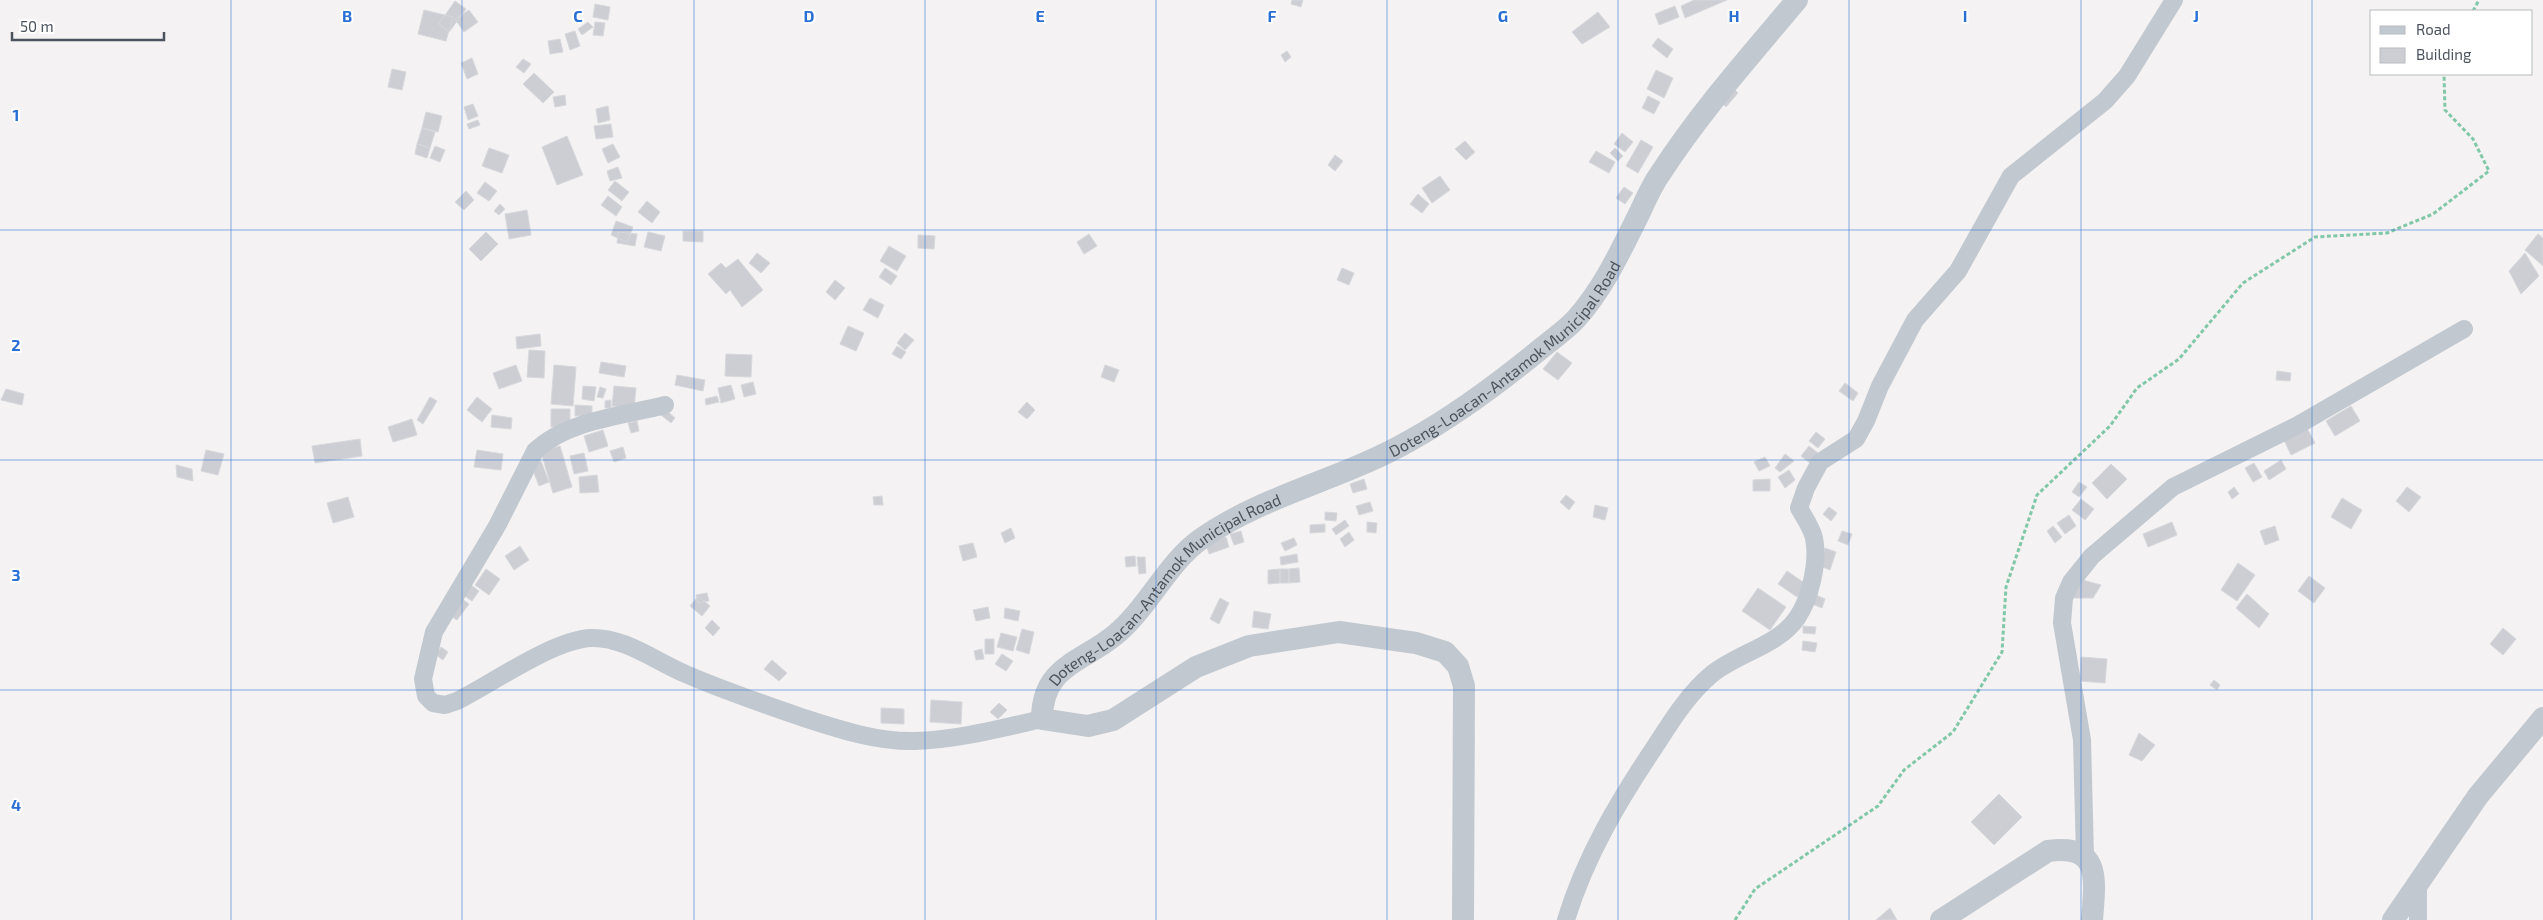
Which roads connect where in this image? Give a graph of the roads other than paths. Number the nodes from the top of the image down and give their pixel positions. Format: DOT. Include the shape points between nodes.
graph roads {
  1 [pos="1797,0"];
  2 [pos="2174,0"];
  3 [pos="2464,329"];
  4 [pos="665,405"];
  5 [pos="2543,718"];
  6 [pos="1042,719"];
  7 [pos="2084,856"];
  8 [pos="2418,884"];
  9 [pos="1463,920"];
  10 [pos="1566,920"];
  11 [pos="1940,920"];
  12 [pos="2092,920"];
  13 [pos="2393,920"];
  14 [pos="2418,920"];
  1 -- 6 [label="street, Doteng-Loacan-Antamok Municipal Road" via="1735,74 1658,175 1614,264 1576,319 1516,369 1413,439 1365,465 1314,483 1228,522 1198,541 1147,603 1115,635 1053,678 1042,701"];
  2 -- 10 [label="street" via="2127,76 2105,101 2011,176 1958,271 1915,320 1856,439 1820,462 1799,508 1814,536 1815,548 1804,606 1788,630 1734,658 1711,675 1676,715 1624,793 1588,862"];
  3 -- 7 [label="street" via="2298,425 2173,487 2092,556 2071,582 2064,598 2062,623 2082,740"];
  4 -- 6 [label="street" via="586,424 545,442 536,451 497,526 434,632 423,679 426,696 433,703 457,702 530,660 590,638 619,643 687,675 854,734 915,741 995,730"];
  5 -- 8 [label="street" via="2478,796"];
  6 -- 9 [label="street" via="1088,726 1113,720 1196,667 1249,646 1340,632 1416,643 1445,652 1458,666 1464,686"];
  7 -- 11 [label="street" via="2063,849 2048,851"];
  7 -- 12 [label="street" via="2092,866 2095,884"];
  8 -- 13 [label="street"];
  8 -- 14 [label="street"];
}
